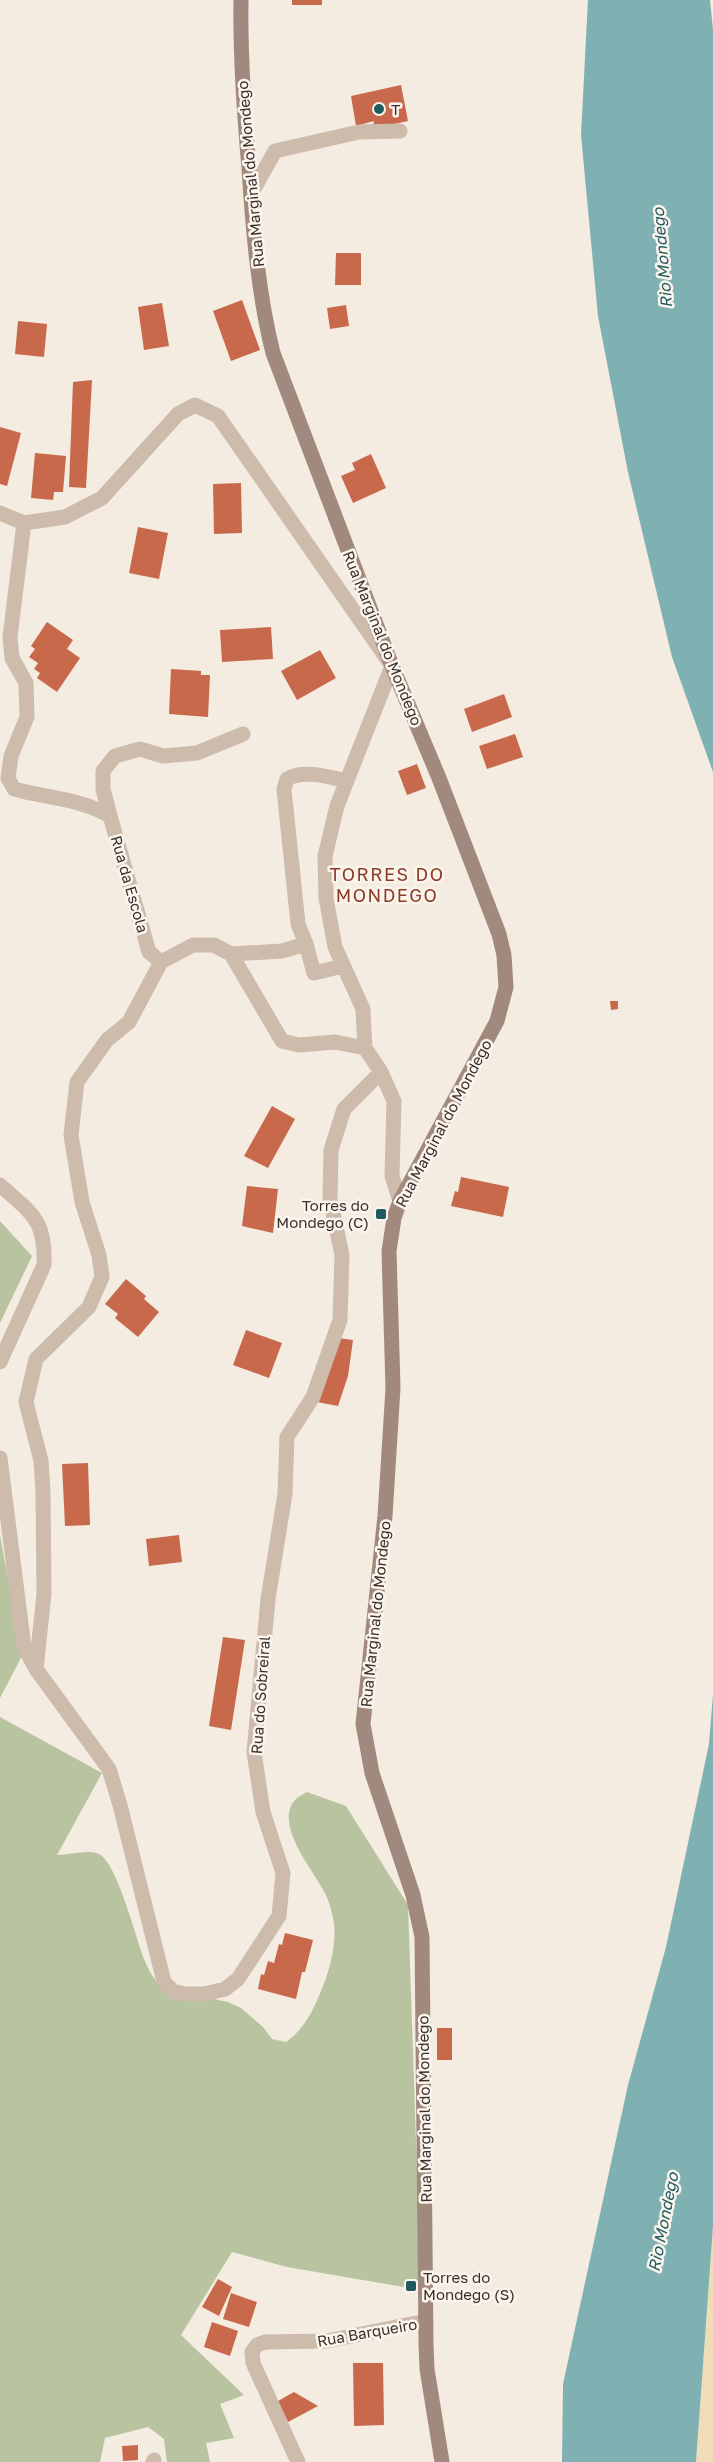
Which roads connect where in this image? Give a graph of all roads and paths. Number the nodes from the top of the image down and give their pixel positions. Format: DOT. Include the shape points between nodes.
graph roads {
  1 [pos="241,0"];
  2 [pos="400,131"];
  3 [pos="251,194"];
  4 [pos="0,513"];
  5 [pos="24,523"];
  6 [pos="392,666"];
  7 [pos="243,734"];
  8 [pos="346,781"];
  9 [pos="111,816"];
  10 [pos="306,944"];
  11 [pos="231,954"];
  12 [pos="161,962"];
  13 [pos="343,966"];
  14 [pos="365,1048"];
  15 [pos="381,1072"];
  16 [pos="0,1185"];
  17 [pos="400,1201"];
  18 [pos="0,1362"];
  19 [pos="0,1458"];
  20 [pos="36,1669"];
  21 [pos="426,2321"];
  22 [pos="298,2462"];
  23 [pos="442,2462"];
  1 -- 3 [label="main road, Rua Marginal do Mondego" via="241,64"];
  2 -- 3 [label="street" via="359,132 275,151"];
  3 -- 6 [label="main road, Rua Marginal do Mondego" via="263,311 273,353"];
  4 -- 5 [label="street"];
  5 -- 6 [label="street" via="64,517 102,498 178,414 195,405 218,416"];
  5 -- 9 [label="street, Rua da Escola" via="10,637 12,658 26,683 27,717 11,756 8,777 14,789 94,806"];
  6 -- 8 [label="street"];
  6 -- 17 [label="main road, Rua Marginal do Mondego" via="499,934 506,987 497,1021"];
  7 -- 9 [label="street" via="197,753 163,756 140,749 115,756 103,771 103,789"];
  8 -- 10 [label="street" via="297,775 287,779 284,786 298,924"];
  8 -- 13 [label="street" via="328,833 324,866 326,898"];
  9 -- 12 [label="street, Rua da Escola" via="149,952"];
  10 -- 11 [label="street" via="282,951"];
  10 -- 13 [label="street" via="314,973"];
  11 -- 12 [label="street" via="214,945 193,945"];
  11 -- 14 [label="street" via="282,1041 299,1045 335,1042"];
  12 -- 20 [label="street" via="129,1022 107,1040 77,1082 71,1135 82,1202 102,1277 88,1306 36,1359 26,1402 41,1461 43,1491 44,1594"];
  13 -- 14 [label="street" via="363,1009"];
  14 -- 15 [label="street"];
  15 -- 17 [label="street" via="394,1101 392,1176"];
  15 -- 20 [label="street, Rua do Sobreiral" via="344,1109 331,1150 330,1199 342,1255 340,1320 313,1397 287,1437 285,1494 268,1599 255,1752 263,1812 283,1873 279,1916 238,1979 225,1989 184,1994 173,1991 164,1982 109,1768"];
  16 -- 18 [label="street" via="38,1220 45,1249 44,1265"];
  17 -- 21 [label="main road, Rua Marginal do Mondego" via="390,1251 393,1388 385,1516 363,1724 372,1773 413,1895 422,1937"];
  19 -- 20 [label="street, Rua do Sobreiral" via="24,1647"];
  21 -- 22 [label="street, Rua Barqueiro" via="327,2341 257,2345 252,2352 253,2363"];
  21 -- 23 [label="main road, Rua Marginal do Mondego" via="427,2369"];
}
